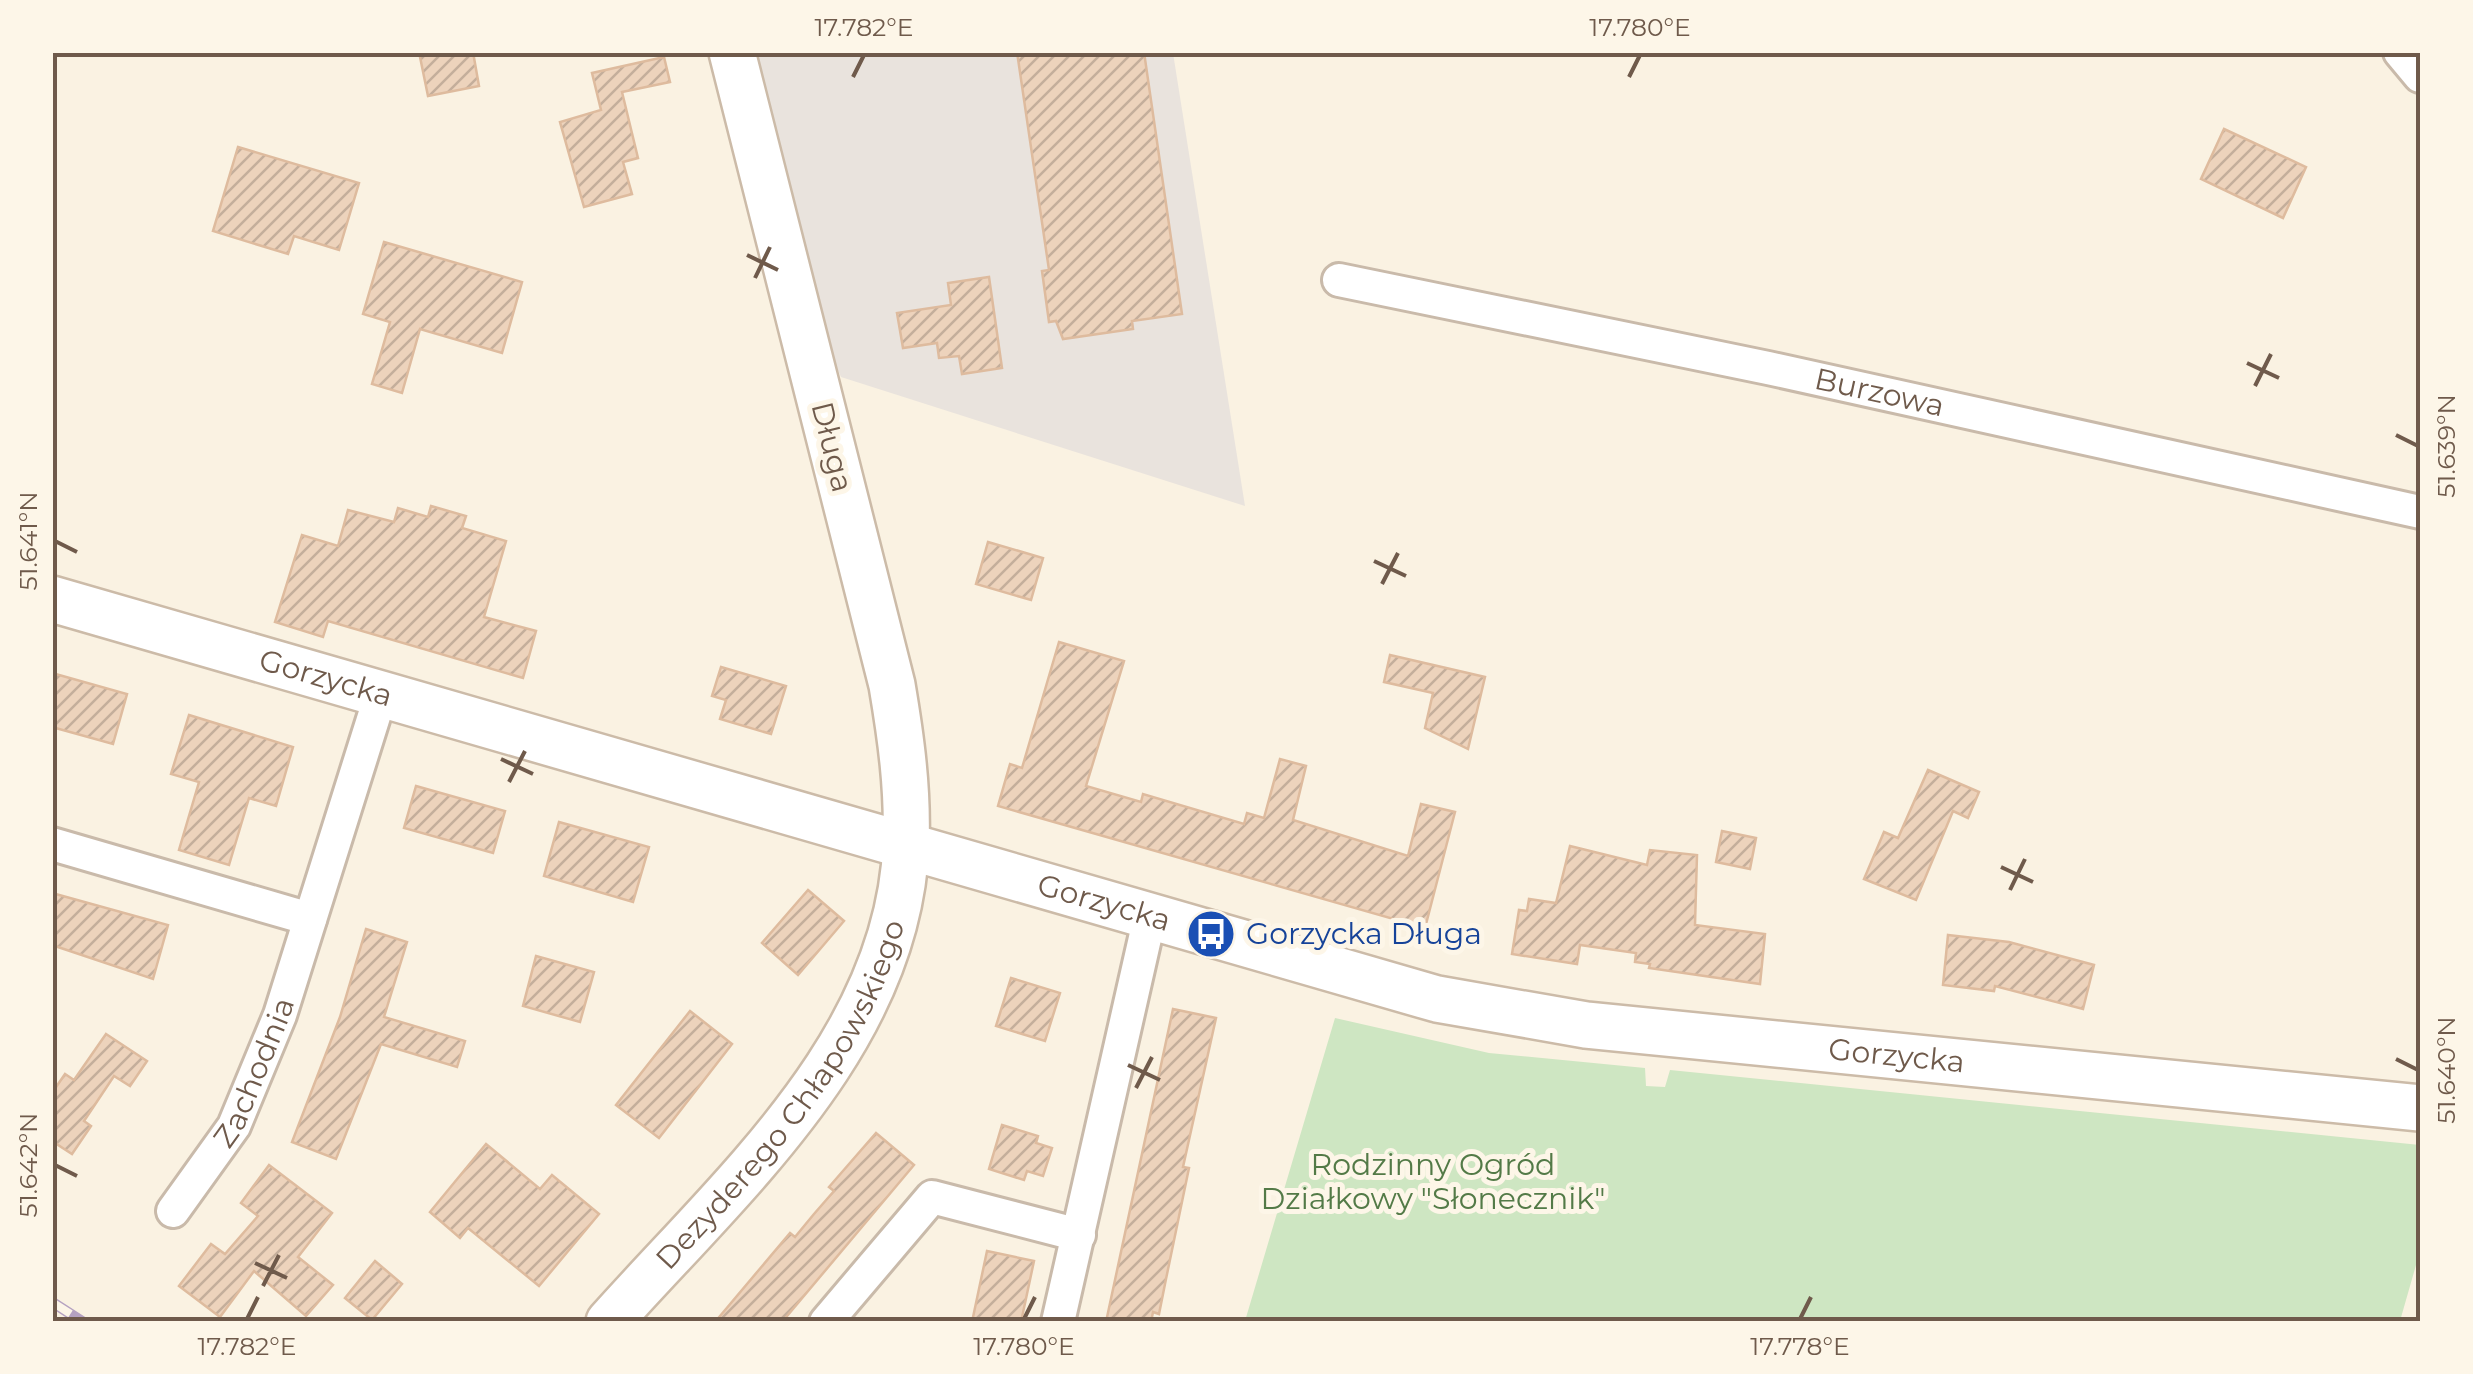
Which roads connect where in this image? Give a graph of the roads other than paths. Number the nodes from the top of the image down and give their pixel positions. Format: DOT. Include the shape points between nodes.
graph roads {
  1 [pos="732,52"];
  2 [pos="2400,52"];
  3 [pos="2420,76"];
  4 [pos="1340,280"];
  5 [pos="2420,512"];
  6 [pos="52,600"];
  7 [pos="380,694"];
  8 [pos="52,844"];
  9 [pos="906,846"];
  10 [pos="1150,916"];
  11 [pos="310,919"];
  12 [pos="2420,1108"];
  13 [pos="172,1210"];
  14 [pos="1079,1235"];
  15 [pos="609,1322"];
  16 [pos="826,1322"];
  17 [pos="1058,1322"];
  1 -- 9 [label="street, Długa" via="892,685 906,780"];
  2 -- 3 [label="street"];
  4 -- 5 [label="street, Burzowa"];
  6 -- 7 [label="street, Gorzycka"];
  7 -- 9 [label="street, Gorzycka"];
  7 -- 11 [label="street, Zachodnia"];
  8 -- 11 [label="street"];
  9 -- 10 [label="street, Gorzycka"];
  9 -- 15 [label="street, Dezyderego Chłapowskiego" via="882,961 844,1043 802,1102"];
  10 -- 12 [label="street, Gorzycka" via="1437,999 1586,1024"];
  10 -- 14 [label="street"];
  11 -- 13 [label="street, Zachodnia" via="234,1126"];
  14 -- 16 [label="street" via="932,1198"];
  14 -- 17 [label="street"];
}
